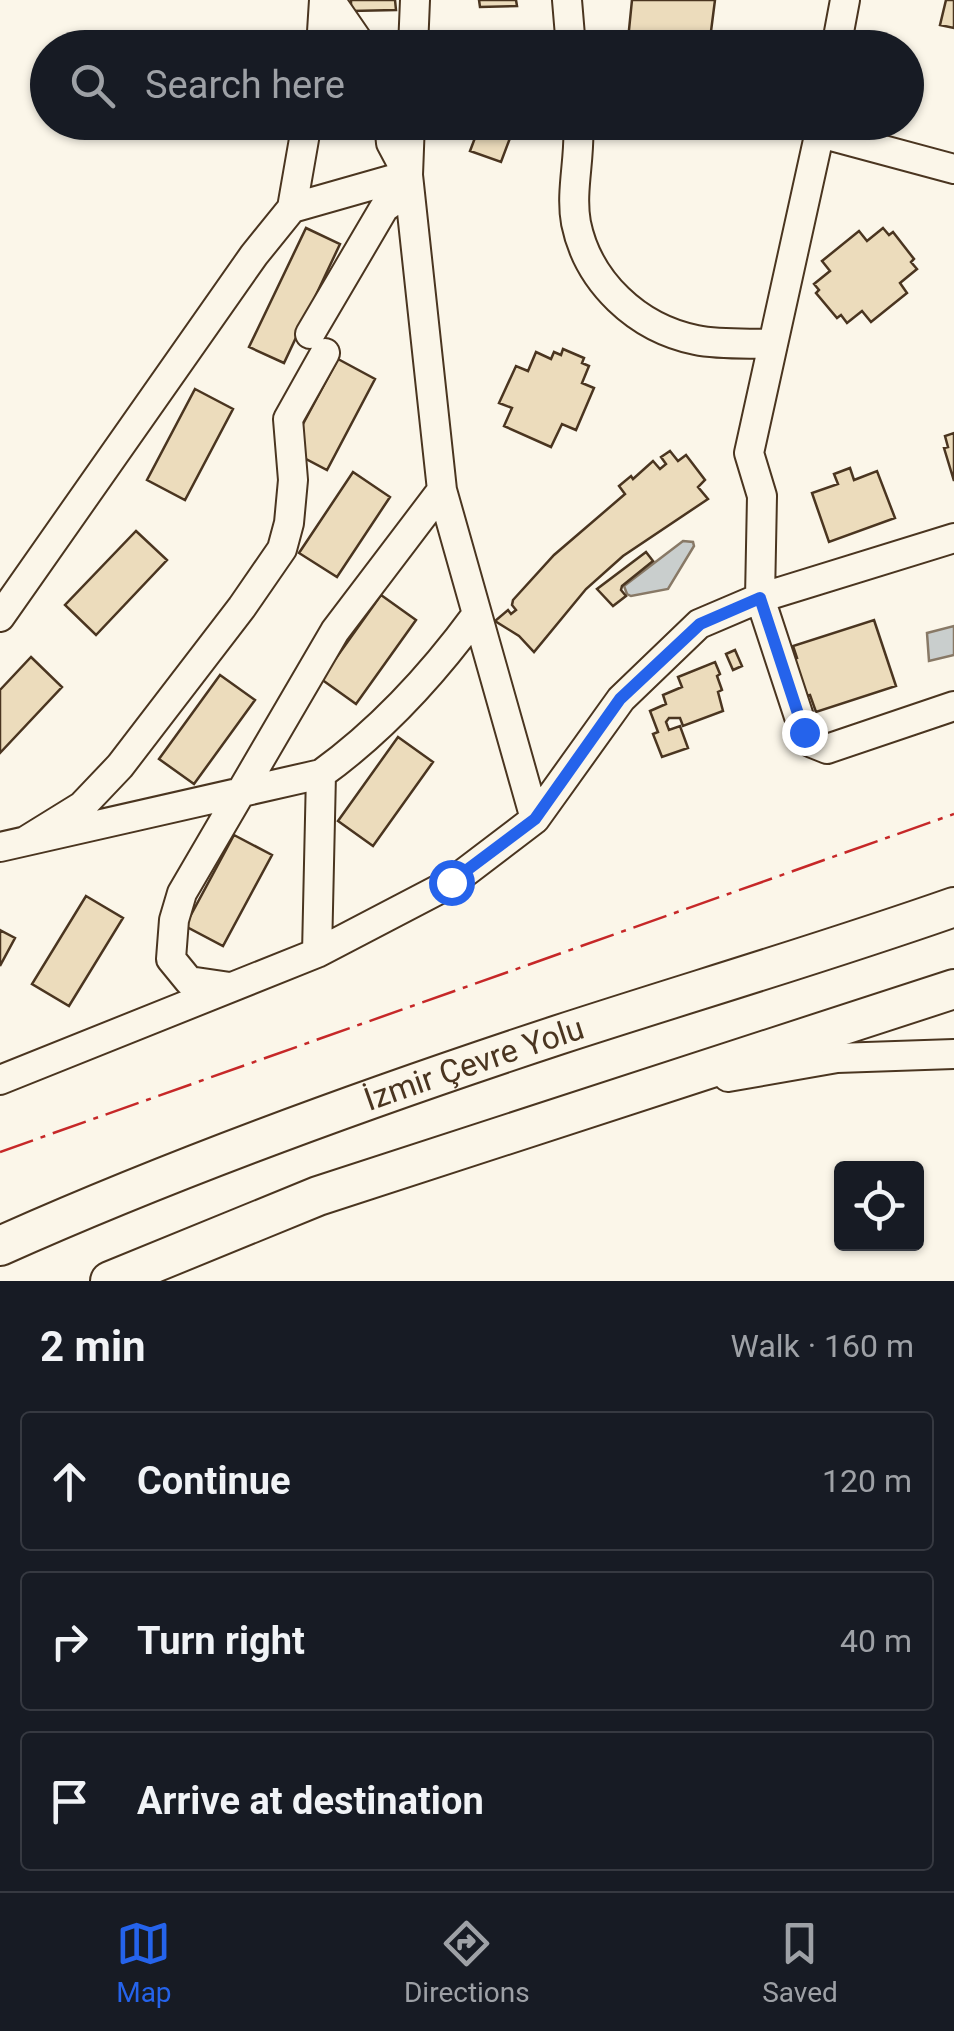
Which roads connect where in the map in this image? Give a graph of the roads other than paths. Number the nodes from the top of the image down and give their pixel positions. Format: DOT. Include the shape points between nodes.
graph roads {
  1 [pos="327,0"];
  2 [pos="415,0"];
  3 [pos="567,0"];
  4 [pos="845,0"];
  5 [pos="323,30"];
  6 [pos="349,30"];
  7 [pos="414,30"];
  8 [pos="570,30"];
  9 [pos="839,30"];
  10 [pos="304,140"];
  11 [pos="391,140"];
  12 [pos="410,140"];
  13 [pos="577,140"];
  14 [pos="818,140"];
  15 [pos="860,140"];
  16 [pos="954,169"];
  17 [pos="409,182"];
  18 [pos="292,208"];
  19 [pos="773,344"];
  20 [pos="442,490"];
  21 [pos="954,538"];
  22 [pos="760,598"];
  23 [pos="477,614"];
  24 [pos="0,617"];
  25 [pos="954,706"];
  26 [pos="321,774"];
  27 [pos="243,791"];
  28 [pos="535,819"];
  29 [pos="13,843"];
  30 [pos="954,907"];
  31 [pos="318,953"];
  32 [pos="231,988"];
  33 [pos="954,989"];
  34 [pos="954,1054"];
  35 [pos="0,1080"];
  36 [pos="618,1096"];
  37 [pos="0,1246"];
  38 [pos="110,1281"];
  1 -- 5 [label="street"];
  1 -- 6 [label="street"];
  2 -- 7 [label="street"];
  3 -- 8 [label="street"];
  4 -- 9 [label="street"];
  10 -- 18 [label="street"];
  11 -- 17 [label="street"];
  12 -- 17 [label="street"];
  13 -- 19 [label="street" via="575,219 604,285 663,331 698,341"];
  14 -- 19 [label="street"];
  15 -- 16 [label="street"];
  17 -- 18 [label="street"];
  17 -- 20 [label="street"];
  17 -- 29 [label="street" via="384,208 317,343 288,419 293,480 282,549 120,766 82,806"];
  18 -- 24 [label="street"];
  19 -- 22 [label="street" via="749,453 762,496"];
  20 -- 23 [label="street"];
  20 -- 27 [label="street" via="335,631"];
  21 -- 22 [label="street"];
  22 -- 25 [label="street" via="804,732 819,746"];
  22 -- 28 [label="street" via="700,624 620,699"];
  23 -- 26 [label="street" via="414,692"];
  23 -- 28 [label="street"];
  26 -- 27 [label="street"];
  26 -- 31 [label="street"];
  27 -- 29 [label="street"];
  27 -- 32 [label="street" via="182,893 170,943 171,959 190,981"];
  28 -- 31 [label="street" via="451,882"];
  30 -- 37 [label="highway, İzmir Çevre Yolu" via="297,1127"];
  31 -- 32 [label="street"];
  32 -- 35 [label="street"];
  33 -- 36 [label="highway"];
  34 -- 36 [label="street" via="837,1058"];
  36 -- 38 [label="highway" via="318,1196"];
}
